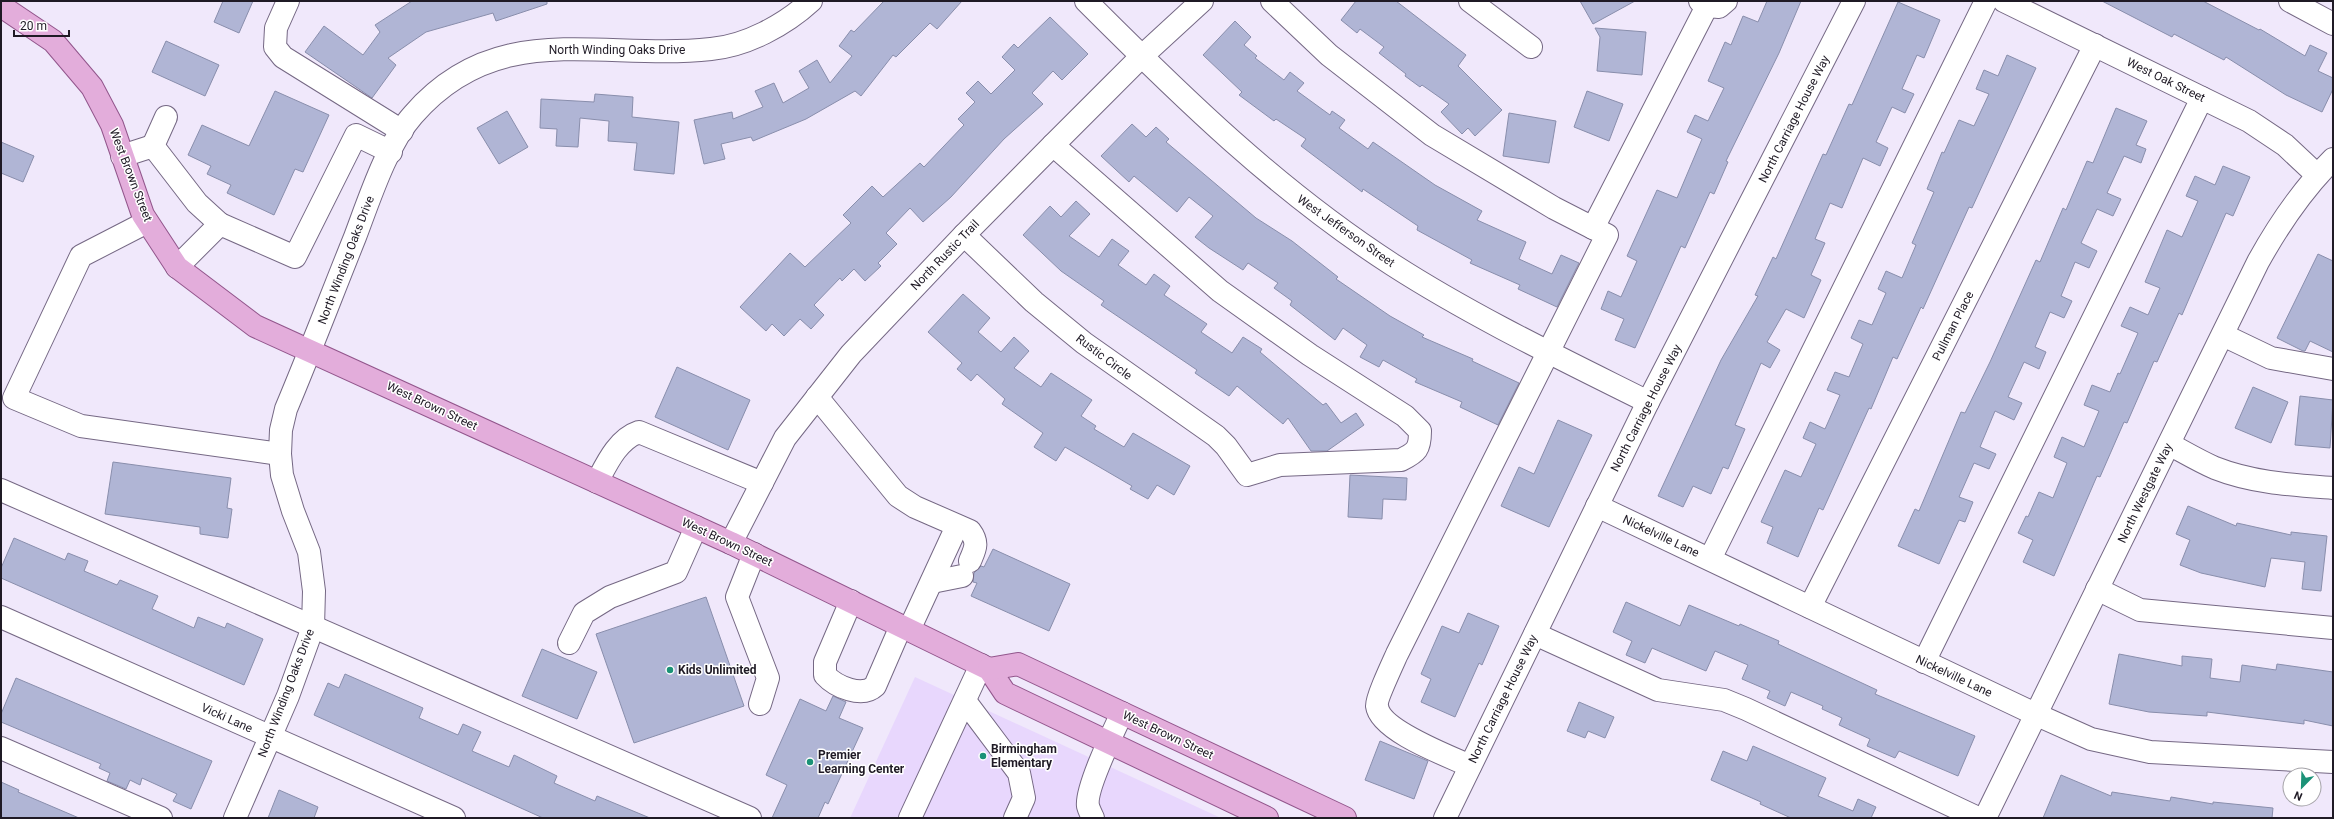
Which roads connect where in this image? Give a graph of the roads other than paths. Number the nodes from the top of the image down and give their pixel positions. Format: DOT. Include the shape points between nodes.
graph roads {
  1 [pos="288,1"];
  2 [pos="811,1"];
  3 [pos="1086,1"];
  4 [pos="1202,1"];
  5 [pos="1272,1"];
  6 [pos="1470,1"];
  7 [pos="1854,1"];
  8 [pos="1986,1"];
  9 [pos="2004,1"];
  10 [pos="2290,1"];
  11 [pos="1711,3"];
  12 [pos="1,6"];
  13 [pos="2333,24"];
  14 [pos="2095,45"];
  15 [pos="1531,47"];
  16 [pos="1141,56"];
  17 [pos="2202,98"];
  18 [pos="166,117"];
  19 [pos="402,131"];
  20 [pos="1054,145"];
  21 [pos="154,146"];
  22 [pos="391,152"];
  23 [pos="122,156"];
  24 [pos="2333,159"];
  25 [pos="2317,175"];
  26 [pos="147,222"];
  27 [pos="220,224"];
  28 [pos="1593,228"];
  29 [pos="964,235"];
  30 [pos="177,267"];
  31 [pos="2223,335"];
  32 [pos="310,351"];
  33 [pos="1549,352"];
  34 [pos="2333,369"];
  35 [pos="817,397"];
  36 [pos="1648,402"];
  37 [pos="2169,444"];
  38 [pos="280,454"];
  39 [pos="597,482"];
  40 [pos="762,483"];
  41 [pos="2333,488"];
  42 [pos="1,490"];
  43 [pos="1597,506"];
  44 [pos="696,527"];
  45 [pos="963,529"];
  46 [pos="731,543"];
  47 [pos="754,554"];
  48 [pos="1710,559"];
  49 [pos="932,582"];
  50 [pos="2097,589"];
  51 [pos="851,601"];
  52 [pos="1810,607"];
  53 [pos="1,617"];
  54 [pos="313,628"];
  55 [pos="905,628"];
  56 [pos="2333,628"];
  57 [pos="1534,634"];
  58 [pos="570,642"];
  59 [pos="1924,662"];
  60 [pos="985,667"];
  61 [pos="965,701"];
  62 [pos="760,704"];
  63 [pos="1122,713"];
  64 [pos="2035,714"];
  65 [pos="271,738"];
  66 [pos="1108,743"];
  67 [pos="1,748"];
  68 [pos="2333,762"];
  69 [pos="1470,766"];
  70 [pos="161,818"];
  71 [pos="235,818"];
  72 [pos="454,818"];
  73 [pos="750,818"];
  74 [pos="910,818"];
  75 [pos="1015,818"];
  76 [pos="1093,818"];
  77 [pos="1267,818"];
  78 [pos="1345,818"];
  79 [pos="1445,818"];
  80 [pos="1978,818"];
  81 [pos="1985,818"];
  1 -- 19 [label="street" via="276,28 275,47 283,57"];
  2 -- 19 [label="street, North Winding Oaks Drive" via="799,12 762,35 713,49 662,52 576,48 514,53 489,61 457,77 431,96"];
  3 -- 16 [label="street, West Jefferson Street"];
  4 -- 16 [label="street, North Rustic Trail"];
  5 -- 28 [label="street" via="1329,55 1432,135 1554,208"];
  6 -- 15 [label="street"];
  7 -- 36 [label="street, North Carriage House Way"];
  8 -- 48 [label="street"];
  9 -- 14 [label="street, West Oak Street"];
  10 -- 13 [label="street"];
  11 -- 28 [label="street"];
  12 -- 23 [label="main road, West Brown Street" via="53,41 72,61 92,87 108,118"];
  14 -- 17 [label="street, West Oak Street"];
  14 -- 52 [label="street, Pullman Place"];
  16 -- 20 [label="street, North Rustic Trail"];
  16 -- 33 [label="street, West Jefferson Street" via="1226,138 1308,205 1393,265"];
  17 -- 25 [label="street, West Oak Street" via="2249,121 2285,145"];
  17 -- 59 [label="street"];
  18 -- 21 [label="street"];
  19 -- 22 [label="street, North Winding Oaks Drive"];
  20 -- 29 [label="street, North Rustic Trail"];
  20 -- 29 [label="street, Rustic Circle" via="1220,291 1310,355 1405,416 1420,431 1420,444 1413,454 1401,460 1280,465 1247,474 1216,436 1084,343 1034,302"];
  21 -- 23 [label="street"];
  21 -- 27 [label="street" via="197,203"];
  22 -- 27 [label="street" via="356,135 295,257"];
  22 -- 32 [label="street, North Winding Oaks Drive" via="379,173"];
  23 -- 26 [label="main road, West Brown Street"];
  24 -- 25 [label="street, North Westgate Way"];
  25 -- 31 [label="street, North Westgate Way" via="2272,237"];
  26 -- 30 [label="main road, West Brown Street"];
  26 -- 38 [label="street" via="81,256 14,398 81,426"];
  27 -- 30 [label="street"];
  28 -- 33 [label="street" via="1607,235"];
  29 -- 35 [label="street, North Rustic Trail" via="851,354"];
  30 -- 32 [label="main road, West Brown Street" via="256,326"];
  31 -- 34 [label="street" via="2271,358"];
  31 -- 37 [label="street, North Westgate Way"];
  32 -- 38 [label="street, North Winding Oaks Drive" via="286,409 281,430"];
  32 -- 39 [label="main road, West Brown Street"];
  33 -- 36 [label="street, West Jefferson Street"];
  33 -- 69 [label="street" via="1397,654 1376,704 1387,724"];
  35 -- 40 [label="street, North Rustic Trail" via="785,438"];
  35 -- 45 [label="street" via="898,496 915,507"];
  36 -- 43 [label="street, North Carriage House Way"];
  37 -- 41 [label="street" via="2214,467 2250,479"];
  37 -- 50 [label="street, North Westgate Way"];
  38 -- 54 [label="street, North Winding Oaks Drive" via="282,475 309,552 314,591"];
  39 -- 40 [label="street" via="628,436 639,432"];
  39 -- 44 [label="main road, West Brown Street"];
  40 -- 46 [label="street, North Rustic Trail"];
  42 -- 54 [label="street"];
  43 -- 48 [label="street, Nickelville Lane"];
  43 -- 57 [label="street, North Carriage House Way"];
  44 -- 46 [label="main road, West Brown Street"];
  44 -- 58 [label="street" via="676,572 610,597 584,613"];
  45 -- 49 [label="street"];
  45 -- 49 [label="street" via="975,538 977,545 966,569"];
  46 -- 47 [label="main road, West Brown Street"];
  47 -- 51 [label="main road, West Brown Street"];
  47 -- 62 [label="street" via="737,597 768,678"];
  48 -- 52 [label="street, Nickelville Lane"];
  49 -- 55 [label="street"];
  50 -- 56 [label="street" via="2140,610"];
  50 -- 64 [label="street, North Westgate Way"];
  51 -- 55 [label="main road, West Brown Street"];
  51 -- 55 [label="street" via="825,662 825,675 832,681 856,692 871,690"];
  52 -- 59 [label="street, Nickelville Lane"];
  53 -- 65 [label="street, Vicki Lane"];
  54 -- 65 [label="street, North Winding Oaks Drive"];
  54 -- 73 [label="street"];
  55 -- 60 [label="main road, West Brown Street"];
  57 -- 69 [label="street, North Carriage House Way"];
  57 -- 80 [label="street" via="1658,690 1724,700 1746,709"];
  59 -- 64 [label="street, Nickelville Lane"];
  60 -- 61 [label="street"];
  60 -- 63 [label="main road, West Brown Street" via="1018,664"];
  60 -- 66 [label="main road" via="1005,693"];
  61 -- 74 [label="street"];
  61 -- 75 [label="street" via="1019,773 1024,798"];
  63 -- 66 [label="street"];
  63 -- 78 [label="main road, West Brown Street"];
  64 -- 68 [label="street, Nickelville Lane" via="2090,739 2150,752"];
  64 -- 81 [label="street, North Westgate Way"];
  65 -- 71 [label="street, North Winding Oaks Drive"];
  65 -- 72 [label="street, Vicki Lane"];
  66 -- 76 [label="street" via="1088,805"];
  66 -- 77 [label="main road"];
  67 -- 70 [label="street"];
  69 -- 79 [label="street, North Carriage House Way"];
}
